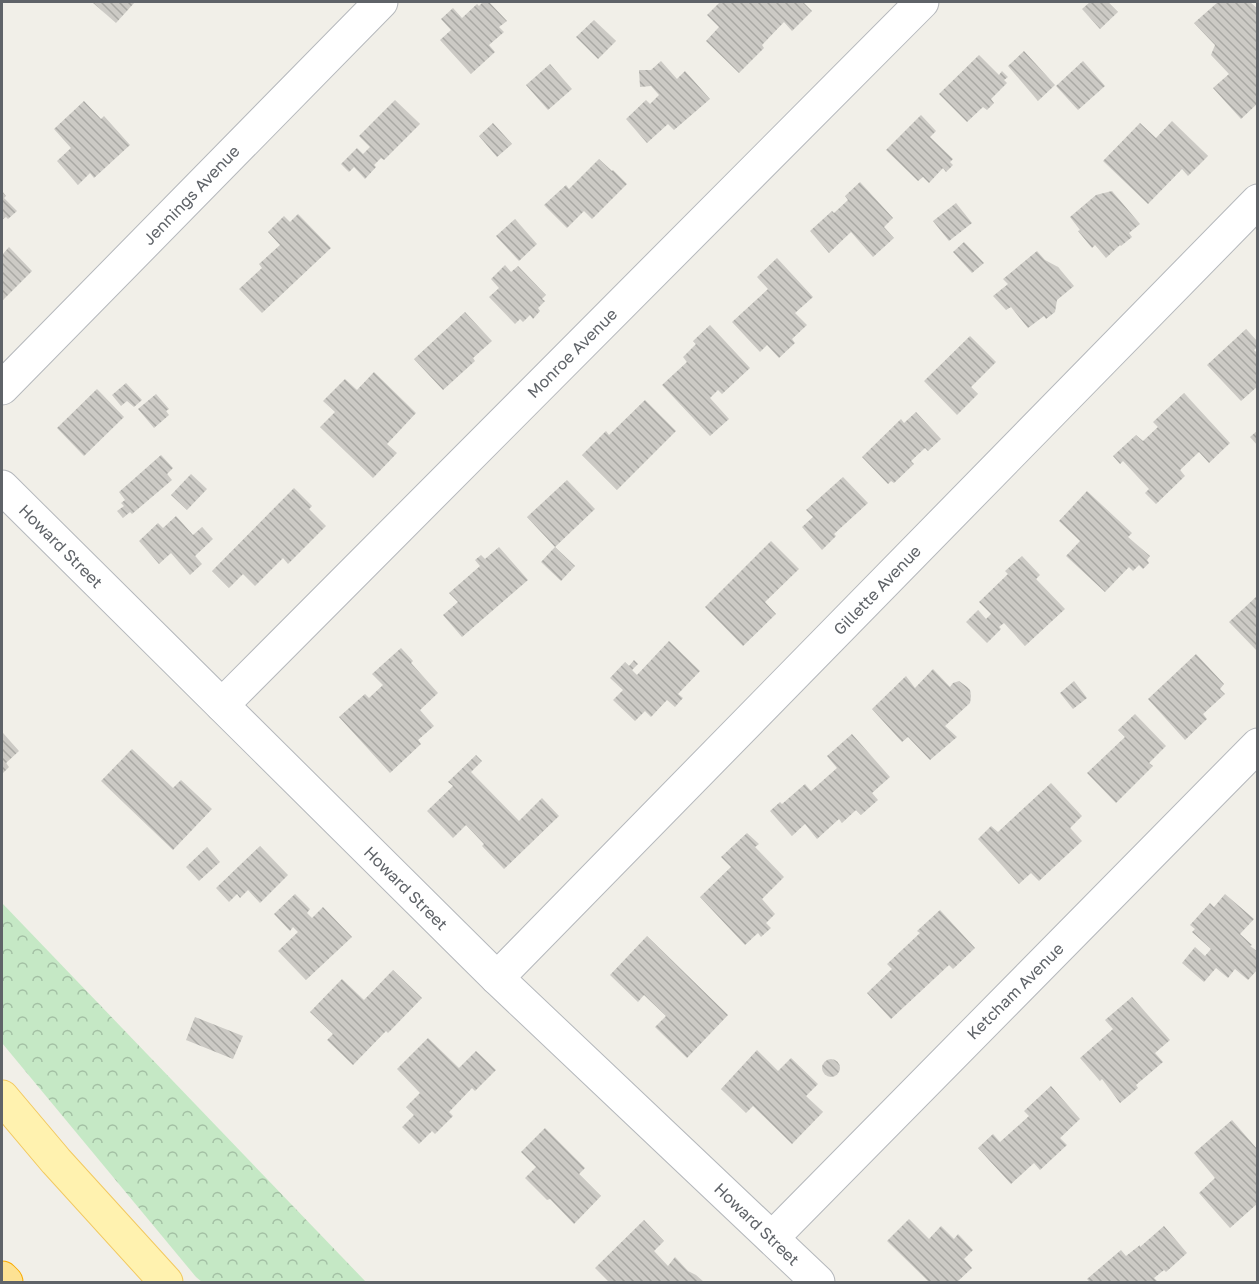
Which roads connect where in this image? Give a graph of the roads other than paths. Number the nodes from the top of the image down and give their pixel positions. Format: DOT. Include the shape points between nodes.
graph roads {
  1 [pos="381,2"];
  2 [pos="922,2"];
  3 [pos="1257,201"];
  4 [pos="2,388"];
  5 [pos="2,487"];
  6 [pos="222,705"];
  7 [pos="1257,745"];
  8 [pos="497,978"];
  9 [pos="2,1097"];
  10 [pos="772,1238"];
  11 [pos="2,1278"];
  12 [pos="6,1282"];
  13 [pos="166,1282"];
  14 [pos="818,1282"];
  1 -- 4 [label="street, Jennings Avenue"];
  2 -- 6 [label="street, Monroe Avenue"];
  3 -- 8 [label="street, Gillette Avenue"];
  5 -- 6 [label="street, Howard Street"];
  6 -- 8 [label="street, Howard Street"];
  7 -- 10 [label="street, Ketcham Avenue"];
  8 -- 10 [label="street, Howard Street"];
  9 -- 13 [label="main road"];
  10 -- 14 [label="street, Howard Street"];
  11 -- 12 [label="highway"];
}
